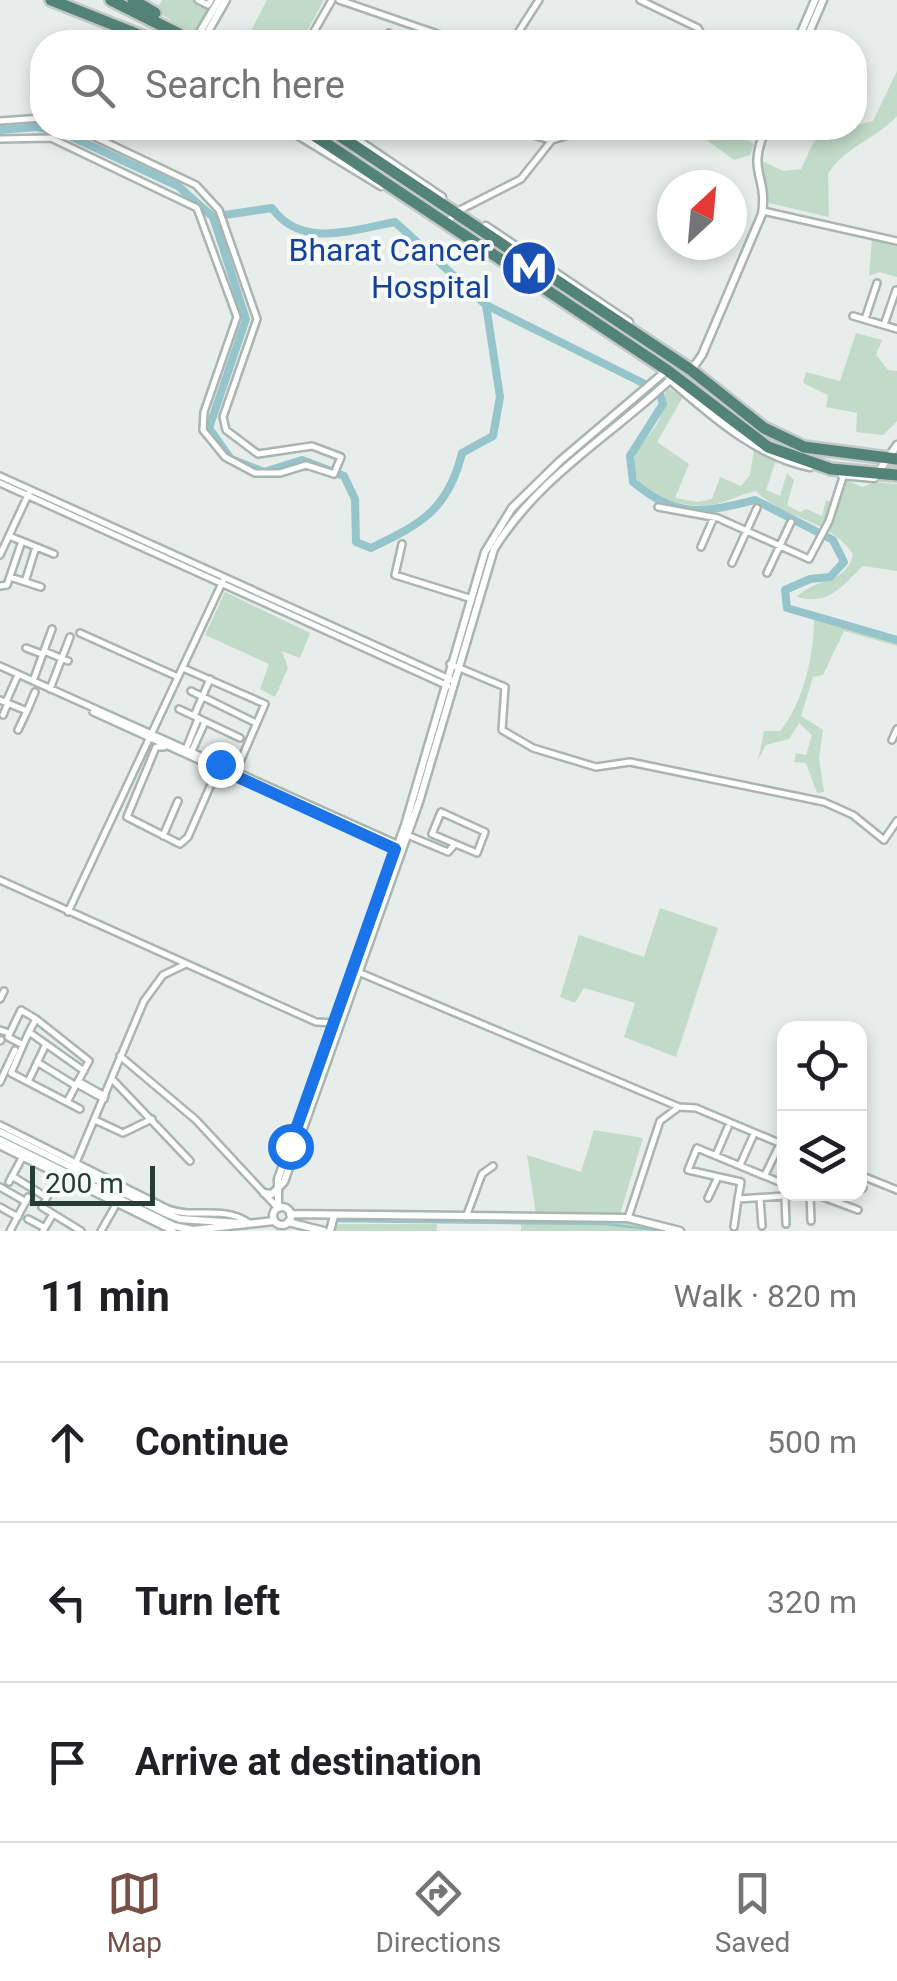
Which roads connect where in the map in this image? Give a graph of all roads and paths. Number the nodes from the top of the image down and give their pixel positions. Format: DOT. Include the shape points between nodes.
graph roads {
  1 [pos="51,0"];
  2 [pos="72,0"];
  3 [pos="111,0"];
  4 [pos="133,0"];
  5 [pos="198,0"];
  6 [pos="218,0"];
  7 [pos="336,0"];
  8 [pos="540,0"];
  9 [pos="640,0"];
  10 [pos="815,0"];
  11 [pos="823,0"];
  12 [pos="156,11"];
  13 [pos="132,30"];
  14 [pos="137,30"];
  15 [pos="175,30"];
  16 [pos="204,30"];
  17 [pos="316,30"];
  18 [pos="418,30"];
  19 [pos="520,30"];
  20 [pos="699,30"];
  21 [pos="803,30"];
  22 [pos="811,30"];
  23 [pos="30,119"];
  24 [pos="0,121"];
  25 [pos="30,138"];
  26 [pos="0,139"];
  27 [pos="55,140"];
  28 [pos="101,140"];
  29 [pos="307,140"];
  30 [pos="320,140"];
  31 [pos="352,140"];
  32 [pos="552,140"];
  33 [pos="762,140"];
  34 [pos="393,190"];
  35 [pos="762,211"];
  36 [pos="452,217"];
  37 [pos="897,241"];
  38 [pos="878,283"];
  39 [pos="896,290"];
  40 [pos="853,316"];
  41 [pos="865,320"];
  42 [pos="884,325"];
  43 [pos="897,328"];
  44 [pos="692,368"];
  45 [pos="666,377"];
  46 [pos="897,445"];
  47 [pos="891,458"];
  48 [pos="844,473"];
  49 [pos="880,474"];
  50 [pos="897,476"];
  51 [pos="0,480"];
  52 [pos="29,493"];
  53 [pos="658,507"];
  54 [pos="757,508"];
  55 [pos="714,518"];
  56 [pos="790,522"];
  57 [pos="746,531"];
  58 [pos="8,536"];
  59 [pos="22,542"];
  60 [pos="402,544"];
  61 [pos="779,546"];
  62 [pos="36,547"];
  63 [pos="491,547"];
  64 [pos="701,547"];
  65 [pos="54,554"];
  66 [pos="0,555"];
  67 [pos="732,563"];
  68 [pos="768,574"];
  69 [pos="10,577"];
  70 [pos="223,581"];
  71 [pos="25,582"];
  72 [pos="0,586"];
  73 [pos="41,587"];
  74 [pos="470,598"];
  75 [pos="52,629"];
  76 [pos="80,632"];
  77 [pos="70,637"];
  78 [pos="26,648"];
  79 [pos="43,653"];
  80 [pos="65,659"];
  81 [pos="0,668"];
  82 [pos="183,668"];
  83 [pos="449,676"];
  84 [pos="178,677"];
  85 [pos="17,678"];
  86 [pos="210,679"];
  87 [pos="33,681"];
  88 [pos="50,689"];
  89 [pos="35,692"];
  90 [pos="191,692"];
  91 [pos="202,696"];
  92 [pos="5,702"];
  93 [pos="178,710"];
  94 [pos="27,711"];
  95 [pos="3,715"];
  96 [pos="199,719"];
  97 [pos="257,723"];
  98 [pos="897,729"];
  99 [pos="18,730"];
  100 [pos="152,736"];
  101 [pos="240,738"];
  102 [pos="892,740"];
  103 [pos="189,750"];
  104 [pos="141,758"];
  105 [pos="150,762"];
  106 [pos="218,768"];
  107 [pos="236,771"];
  108 [pos="178,801"];
  109 [pos="897,820"];
  110 [pos="404,834"];
  111 [pos="162,836"];
  112 [pos="455,844"];
  113 [pos="398,847"];
  114 [pos="0,880"];
  115 [pos="68,912"];
  116 [pos="162,953"];
  117 [pos="186,964"];
  118 [pos="169,971"];
  119 [pos="358,972"];
  120 [pos="4,992"];
  121 [pos="0,999"];
  122 [pos="36,1019"];
  123 [pos="336,1023"];
  124 [pos="29,1032"];
  125 [pos="23,1044"];
  126 [pos="46,1044"];
  127 [pos="15,1050"];
  128 [pos="120,1056"];
  129 [pos="37,1062"];
  130 [pos="84,1071"];
  131 [pos="112,1079"];
  132 [pos="0,1082"];
  133 [pos="28,1082"];
  134 [pos="77,1084"];
  135 [pos="105,1097"];
  136 [pos="68,1102"];
  137 [pos="679,1107"];
  138 [pos="80,1109"];
  139 [pos="152,1119"];
  140 [pos="95,1120"];
  141 [pos="0,1128"];
  142 [pos="728,1128"];
  143 [pos="752,1136"];
  144 [pos="0,1143"];
  145 [pos="777,1144"];
  146 [pos="24,1155"];
  147 [pos="716,1155"];
  148 [pos="777,1155"];
  149 [pos="190,1161"];
  150 [pos="494,1166"];
  151 [pos="740,1166"];
  152 [pos="71,1172"];
  153 [pos="59,1174"];
  154 [pos="765,1176"];
  155 [pos="718,1177"];
  156 [pos="867,1179"];
  157 [pos="777,1181"];
  158 [pos="0,1187"];
  159 [pos="278,1187"];
  160 [pos="897,1190"];
  161 [pos="264,1193"];
  162 [pos="46,1197"];
  163 [pos="777,1197"];
  164 [pos="708,1198"];
  165 [pos="760,1198"];
  166 [pos="738,1199"];
  167 [pos="785,1201"];
  168 [pos="812,1201"];
  169 [pos="835,1201"];
  170 [pos="117,1203"];
  171 [pos="841,1203"];
  172 [pos="0,1206"];
  173 [pos="278,1208"];
  174 [pos="858,1210"];
  175 [pos="53,1214"];
  176 [pos="18,1217"];
  177 [pos="466,1217"];
  178 [pos="289,1218"];
  179 [pos="628,1218"];
  180 [pos="28,1219"];
  181 [pos="274,1220"];
  182 [pos="811,1221"];
  183 [pos="69,1224"];
  184 [pos="786,1224"];
  185 [pos="0,1225"];
  186 [pos="330,1225"];
  187 [pos="245,1226"];
  188 [pos="762,1226"];
  189 [pos="734,1227"];
  190 [pos="44,1230"];
  191 [pos="10,1231"];
  192 [pos="64,1231"];
  193 [pos="82,1231"];
  194 [pos="101,1231"];
  195 [pos="173,1231"];
  196 [pos="680,1231"];
  1 -- 13 [label="highway"];
  2 -- 14 [label="highway"];
  3 -- 12 [label="highway"];
  4 -- 12 [label="highway"];
  5 -- 6 [label="street" via="208,6"];
  6 -- 16 [label="street"];
  7 -- 17 [label="street"];
  7 -- 18 [label="street"];
  8 -- 19 [label="street"];
  9 -- 20 [label="street"];
  10 -- 21 [label="street"];
  11 -- 22 [label="street"];
  12 -- 15 [label="highway"];
  23 -- 24 [label="street"];
  25 -- 26 [label="street"];
  27 -- 28 [label="street" via="198,208 237,317 204,412 204,430 225,457 242,469 273,474 306,465 334,474 343,460 312,446 258,454 226,430 223,416 256,320 220,210 196,185"];
  29 -- 34 [label="street"];
  30 -- 34 [label="highway"];
  31 -- 36 [label="highway"];
  32 -- 36 [label="street" via="521,179"];
  33 -- 35 [label="street" via="755,158"];
  34 -- 36 [label="highway"];
  35 -- 37 [label="street"];
  35 -- 44 [label="street"];
  36 -- 44 [label="highway"];
  36 -- 45 [label="highway"];
  38 -- 41 [label="street"];
  39 -- 42 [label="street"];
  40 -- 41 [label="street"];
  41 -- 42 [label="street"];
  42 -- 43 [label="street"];
  44 -- 47 [label="highway" via="764,428 790,441 832,454"];
  45 -- 48 [label="highway" via="768,447"];
  45 -- 63 [label="street" via="564,465"];
  46 -- 47 [label="street"];
  47 -- 49 [label="street"];
  48 -- 49 [label="highway"];
  48 -- 61 [label="street" via="809,560"];
  49 -- 50 [label="highway"];
  51 -- 52 [label="street"];
  52 -- 58 [label="street"];
  52 -- 70 [label="street"];
  53 -- 55 [label="street"];
  54 -- 57 [label="street"];
  55 -- 57 [label="street"];
  55 -- 64 [label="street"];
  56 -- 61 [label="street"];
  57 -- 61 [label="street"];
  57 -- 67 [label="street"];
  58 -- 59 [label="street"];
  58 -- 66 [label="street"];
  59 -- 62 [label="street"];
  59 -- 69 [label="street"];
  60 -- 74 [label="street" via="395,575"];
  61 -- 68 [label="street"];
  62 -- 65 [label="street"];
  62 -- 71 [label="street"];
  63 -- 74 [label="street"];
  63 -- 83 [label="street"];
  69 -- 71 [label="street"];
  69 -- 72 [label="street"];
  70 -- 82 [label="street"];
  70 -- 83 [label="street"];
  70 -- 83 [label="street"];
  71 -- 73 [label="street"];
  74 -- 83 [label="street"];
  75 -- 79 [label="street"];
  76 -- 84 [label="street"];
  77 -- 80 [label="street"];
  78 -- 79 [label="street"];
  79 -- 80 [label="street"];
  79 -- 87 [label="street"];
  80 -- 88 [label="street"];
  81 -- 85 [label="street"];
  81 -- 87 [label="street"];
  82 -- 84 [label="street"];
  82 -- 86 [label="street"];
  83 -- 109 [label="street" via="505,687 502,730 533,748 596,767 630,762 824,802 854,815 884,840"];
  83 -- 110 [label="street"];
  84 -- 100 [label="street"];
  85 -- 92 [label="street"];
  85 -- 100 [label="street"];
  86 -- 91 [label="street"];
  86 -- 97 [label="street" via="265,704"];
  87 -- 88 [label="street"];
  88 -- 100 [label="street"];
  89 -- 94 [label="street"];
  90 -- 91 [label="street"];
  91 -- 96 [label="street"];
  91 -- 97 [label="street"];
  92 -- 94 [label="street"];
  92 -- 95 [label="street"];
  93 -- 96 [label="street"];
  94 -- 99 [label="street"];
  96 -- 101 [label="street"];
  96 -- 103 [label="street"];
  97 -- 107 [label="street"];
  98 -- 102 [label="street"];
  100 -- 103 [label="street"];
  100 -- 104 [label="street"];
  100 -- 106 [label="street"];
  103 -- 106 [label="street"];
  104 -- 105 [label="street"];
  104 -- 115 [label="street"];
  105 -- 106 [label="street" via="159,745"];
  105 -- 111 [label="street" via="127,817"];
  106 -- 107 [label="street"];
  106 -- 111 [label="street" via="185,842"];
  106 -- 113 [label="street"];
  107 -- 113 [label="street"];
  108 -- 111 [label="street"];
  110 -- 112 [label="street" via="448,852"];
  110 -- 113 [label="street"];
  112 -- 112 [label="street" via="476,854 485,832 441,812 432,834"];
  113 -- 119 [label="street"];
  113 -- 123 [label="street"];
  114 -- 115 [label="street"];
  115 -- 116 [label="street"];
  116 -- 117 [label="street"];
  116 -- 118 [label="street"];
  117 -- 118 [label="street"];
  117 -- 123 [label="street" via="316,1022"];
  118 -- 128 [label="street" via="144,1001"];
  119 -- 123 [label="street"];
  119 -- 137 [label="street"];
  120 -- 121 [label="street"];
  122 -- 124 [label="street"];
  122 -- 125 [label="street" via="21,1010 8,1037"];
  122 -- 130 [label="street" via="89,1061"];
  123 -- 159 [label="street"];
  124 -- 125 [label="street"];
  124 -- 126 [label="street"];
  125 -- 133 [label="street" via="11,1073"];
  126 -- 129 [label="street"];
  126 -- 130 [label="street"];
  127 -- 132 [label="street"];
  128 -- 131 [label="street"];
  128 -- 161 [label="street" via="196,1120"];
  129 -- 133 [label="street"];
  129 -- 134 [label="street"];
  130 -- 134 [label="street"];
  131 -- 135 [label="street"];
  131 -- 139 [label="street"];
  133 -- 136 [label="street"];
  134 -- 135 [label="street"];
  134 -- 136 [label="street"];
  135 -- 140 [label="street"];
  136 -- 138 [label="street"];
  137 -- 145 [label="street"];
  137 -- 179 [label="street" via="658,1126"];
  139 -- 140 [label="street" via="122,1134"];
  139 -- 149 [label="street"];
  140 -- 152 [label="street"];
  141 -- 152 [label="street"];
  142 -- 147 [label="street"];
  143 -- 151 [label="street"];
  144 -- 146 [label="street"];
  146 -- 153 [label="street"];
  146 -- 162 [label="street" via="10,1179"];
  147 -- 151 [label="street"];
  147 -- 155 [label="street" via="697,1148 688,1170"];
  148 -- 154 [label="street"];
  150 -- 177 [label="street" via="482,1174"];
  151 -- 154 [label="street"];
  152 -- 153 [label="street"];
  152 -- 170 [label="street"];
  152 -- 187 [label="street" via="180,1219"];
  153 -- 162 [label="street"];
  154 -- 157 [label="street"];
  155 -- 164 [label="street"];
  155 -- 166 [label="street" via="742,1182"];
  156 -- 160 [label="street"];
  158 -- 176 [label="street" via="27,1199"];
  159 -- 161 [label="street"];
  159 -- 173 [label="street"];
  161 -- 173 [label="street"];
  162 -- 175 [label="street" via="42,1206"];
  163 -- 165 [label="street"];
  165 -- 166 [label="street"];
  165 -- 188 [label="street"];
  166 -- 189 [label="street"];
  167 -- 184 [label="street"];
  168 -- 182 [label="street"];
  169 -- 171 [label="street"];
  170 -- 187 [label="street" via="183,1228"];
  170 -- 194 [label="street"];
  170 -- 195 [label="street"];
  171 -- 174 [label="street"];
  172 -- 176 [label="street"];
  173 -- 178 [label="street"];
  173 -- 181 [label="street"];
  175 -- 183 [label="street"];
  175 -- 190 [label="street"];
  176 -- 191 [label="street"];
  177 -- 179 [label="street"];
  177 -- 186 [label="street"];
  178 -- 181 [label="street" via="280,1225"];
  178 -- 186 [label="street"];
  178 -- 186 [label="street"];
  179 -- 196 [label="street"];
  180 -- 190 [label="street"];
  181 -- 187 [label="street"];
  183 -- 192 [label="street"];
  183 -- 193 [label="street"];
  185 -- 191 [label="street"];
}
